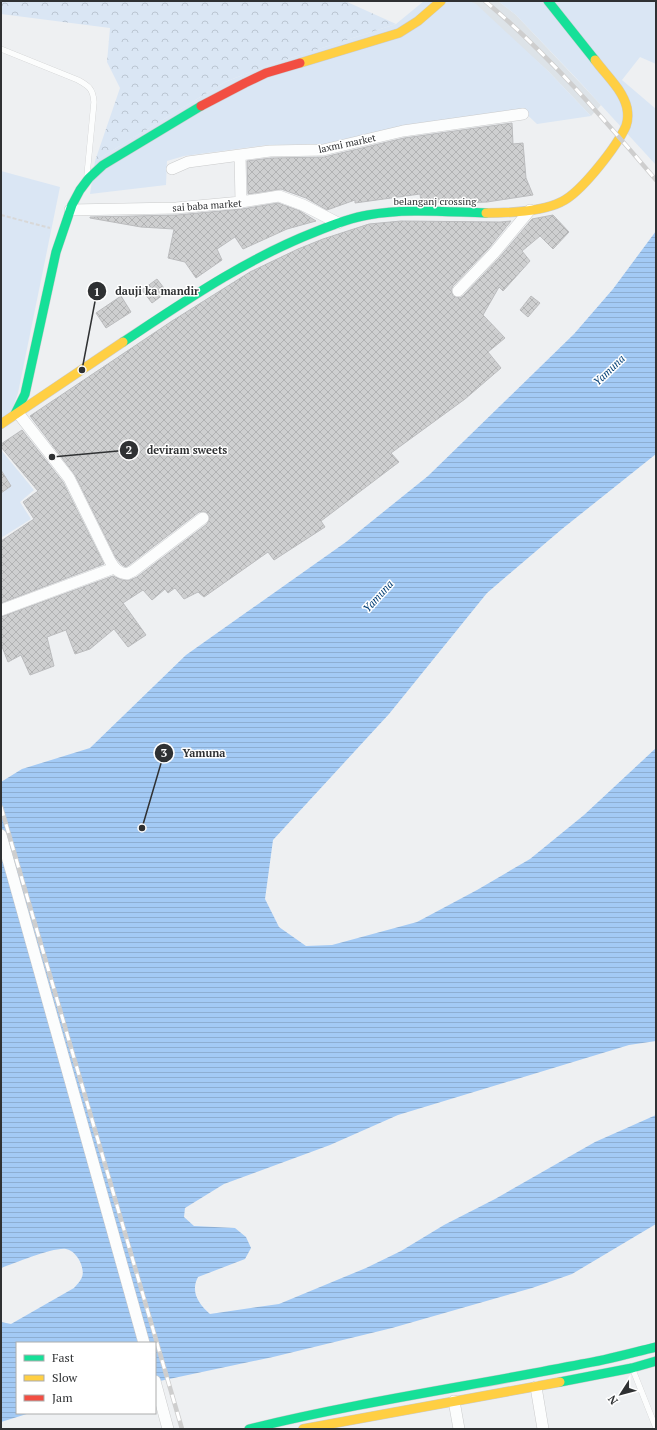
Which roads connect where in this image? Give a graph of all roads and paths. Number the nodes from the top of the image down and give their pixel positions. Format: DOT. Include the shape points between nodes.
graph roads {
  1 [pos="441,1"];
  2 [pos="548,1"];
  3 [pos="1,49"];
  4 [pos="523,114"];
  5 [pos="240,155"];
  6 [pos="172,169"];
  7 [pos="86,181"];
  8 [pos="241,202"];
  9 [pos="70,210"];
  10 [pos="530,210"];
  11 [pos="1,215"];
  12 [pos="338,223"];
  13 [pos="63,231"];
  14 [pos="458,291"];
  15 [pos="16,414"];
  16 [pos="1,424"];
  17 [pos="203,518"];
  18 [pos="114,568"];
  19 [pos="1,610"];
  20 [pos="1,835"];
  21 [pos="144,1342"];
  22 [pos="656,1347"];
  23 [pos="628,1354"];
  24 [pos="656,1361"];
  25 [pos="632,1368"];
  26 [pos="156,1385"];
  27 [pos="536,1387"];
  28 [pos="454,1401"];
  29 [pos="656,1428"];
  30 [pos="168,1429"];
  31 [pos="249,1429"];
  32 [pos="303,1429"];
  33 [pos="459,1429"];
  34 [pos="543,1429"];
  1 -- 7 [label="street" via="399,33 266,73 232,89 103,165"];
  2 -- 10 [label="street, belanganj crossing" via="623,97 628,119 611,152 577,191 553,206"];
  3 -- 7 [label="lane" via="88,85 94,102"];
  4 -- 5 [label="street, laxmi market" via="403,131 323,150 270,151"];
  5 -- 6 [label="street, laxmi market" via="188,162"];
  5 -- 8 [label="street"];
  7 -- 9 [label="street"];
  8 -- 9 [label="street, sai baba market" via="176,208"];
  8 -- 12 [label="street, sai baba market" via="279,196 303,204"];
  9 -- 13 [label="street"];
  10 -- 12 [label="street, belanganj crossing" via="500,213 401,211 367,215"];
  10 -- 14 [label="street"];
  11 -- 13 [label="path"];
  12 -- 15 [label="street, belanganj crossing" via="294,240 244,264"];
  13 -- 15 [label="street" via="56,252 25,394"];
  15 -- 16 [label="street, belanganj crossing"];
  15 -- 18 [label="street" via="69,478"];
  17 -- 18 [label="street" via="127,574 121,574"];
  18 -- 19 [label="street"];
  20 -- 21 [label="street"];
  22 -- 23 [label="street"];
  23 -- 25 [label="lane"];
  23 -- 31 [label="street" via="351,1406"];
  24 -- 25 [label="street"];
  25 -- 27 [label="street"];
  25 -- 29 [label="lane"];
  26 -- 30 [label="street"];
  27 -- 28 [label="street"];
  27 -- 34 [label="street"];
  28 -- 32 [label="street"];
  28 -- 33 [label="street"];
}
